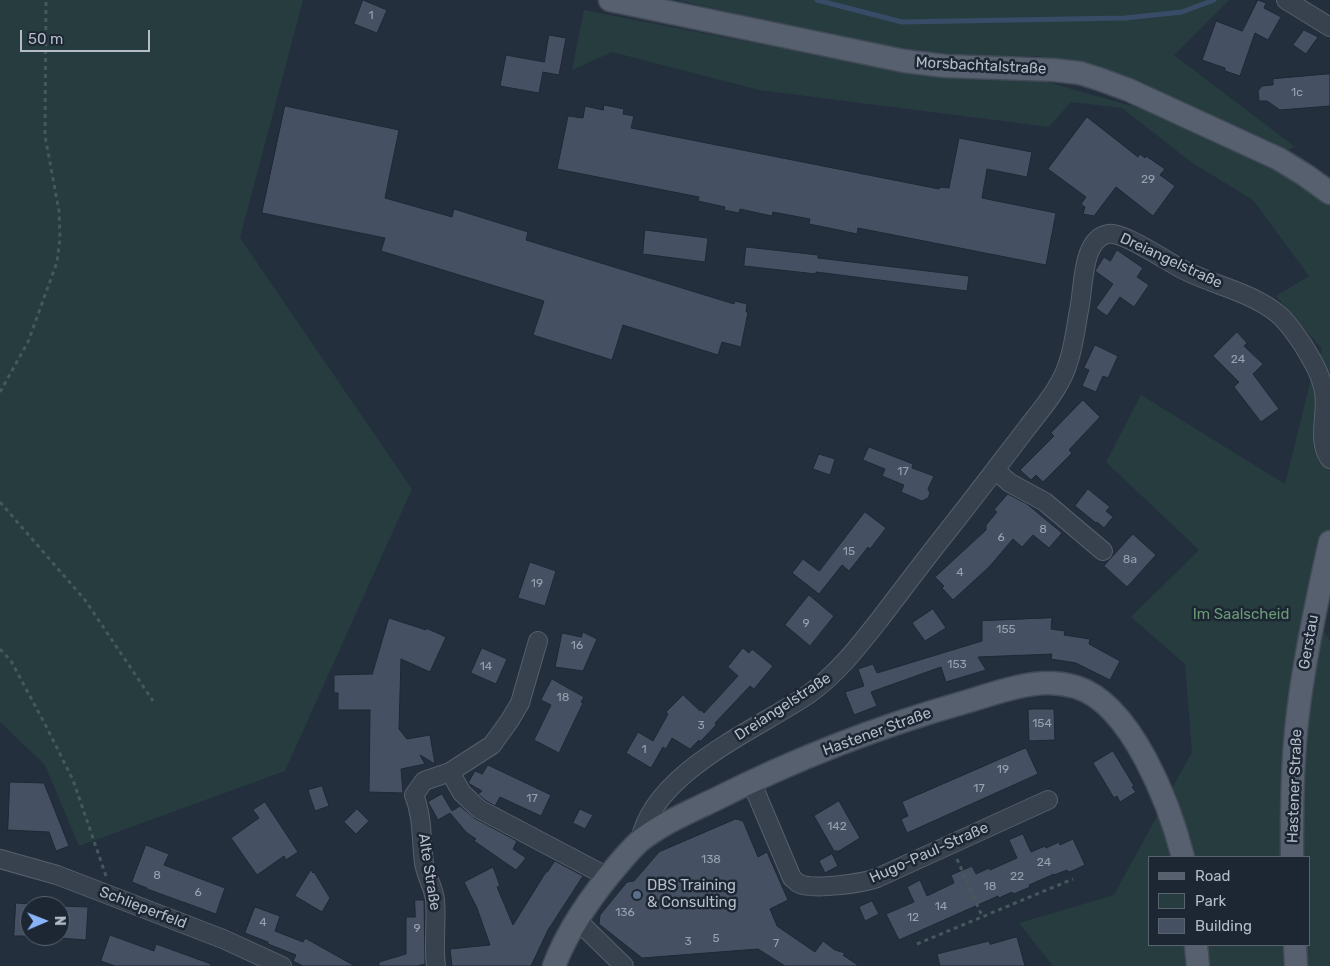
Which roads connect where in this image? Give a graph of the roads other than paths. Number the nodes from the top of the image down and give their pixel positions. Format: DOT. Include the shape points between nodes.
graph roads {
  1 [pos="610,0"];
  2 [pos="1286,0"];
  3 [pos="1330,27"];
  4 [pos="1330,193"];
  5 [pos="1330,459"];
  6 [pos="995,470"];
  7 [pos="1330,542"];
  8 [pos="1103,551"];
  9 [pos="538,641"];
  10 [pos="1298,714"];
  11 [pos="450,772"];
  12 [pos="751,781"];
  13 [pos="1048,800"];
  14 [pos="640,841"];
  15 [pos="1183,856"];
  16 [pos="1292,856"];
  17 [pos="0,859"];
  18 [pos="608,877"];
  19 [pos="578,921"];
  20 [pos="1196,946"];
  21 [pos="1295,946"];
  22 [pos="282,966"];
  23 [pos="436,966"];
  24 [pos="554,966"];
  25 [pos="624,966"];
  26 [pos="1198,966"];
  27 [pos="1296,966"];
  1 -- 4 [label="main road, Morsbachtalstraße" via="904,61 1080,73 1129,90 1279,159"];
  2 -- 3 [label="street"];
  5 -- 6 [label="street, Dreiangelstraße" via="1324,445 1325,394 1321,379 1306,350 1279,314 1258,301 1187,272 1122,236 1109,233 1098,238 1090,251 1066,371"];
  6 -- 8 [label="street" via="1010,483 1045,502"];
  6 -- 14 [label="street, Dreiangelstraße" via="834,674 677,780 648,817"];
  7 -- 10 [label="main road, Gerstau" via="1309,634"];
  9 -- 11 [label="street, Alte Straße" via="520,703 510,720 492,744"];
  10 -- 16 [label="main road, Hastener Straße" via="1292,791"];
  11 -- 18 [label="street" via="462,793 479,810"];
  11 -- 23 [label="street, Alte Straße" via="424,781 414,795 421,823 425,865 435,898"];
  12 -- 13 [label="street, Hugo-Paul-Straße" via="792,878 799,884 810,886 865,882"];
  12 -- 14 [label="main road, Hastener Straße" via="668,823"];
  12 -- 15 [label="main road, Hastener Straße" via="838,745 938,710 1022,686 1052,683 1077,687 1101,700 1134,741 1152,770 1169,808"];
  14 -- 18 [label="main road, Hastener Straße"];
  17 -- 22 [label="street, Schlieperfeld" via="57,875 223,939"];
  18 -- 19 [label="main road, Hastener Straße"];
  19 -- 24 [label="main road, Hastener Straße" via="565,940"];
  19 -- 25 [label="street"];
  20 -- 26 [label="main road"];
  21 -- 27 [label="main road"];
}
